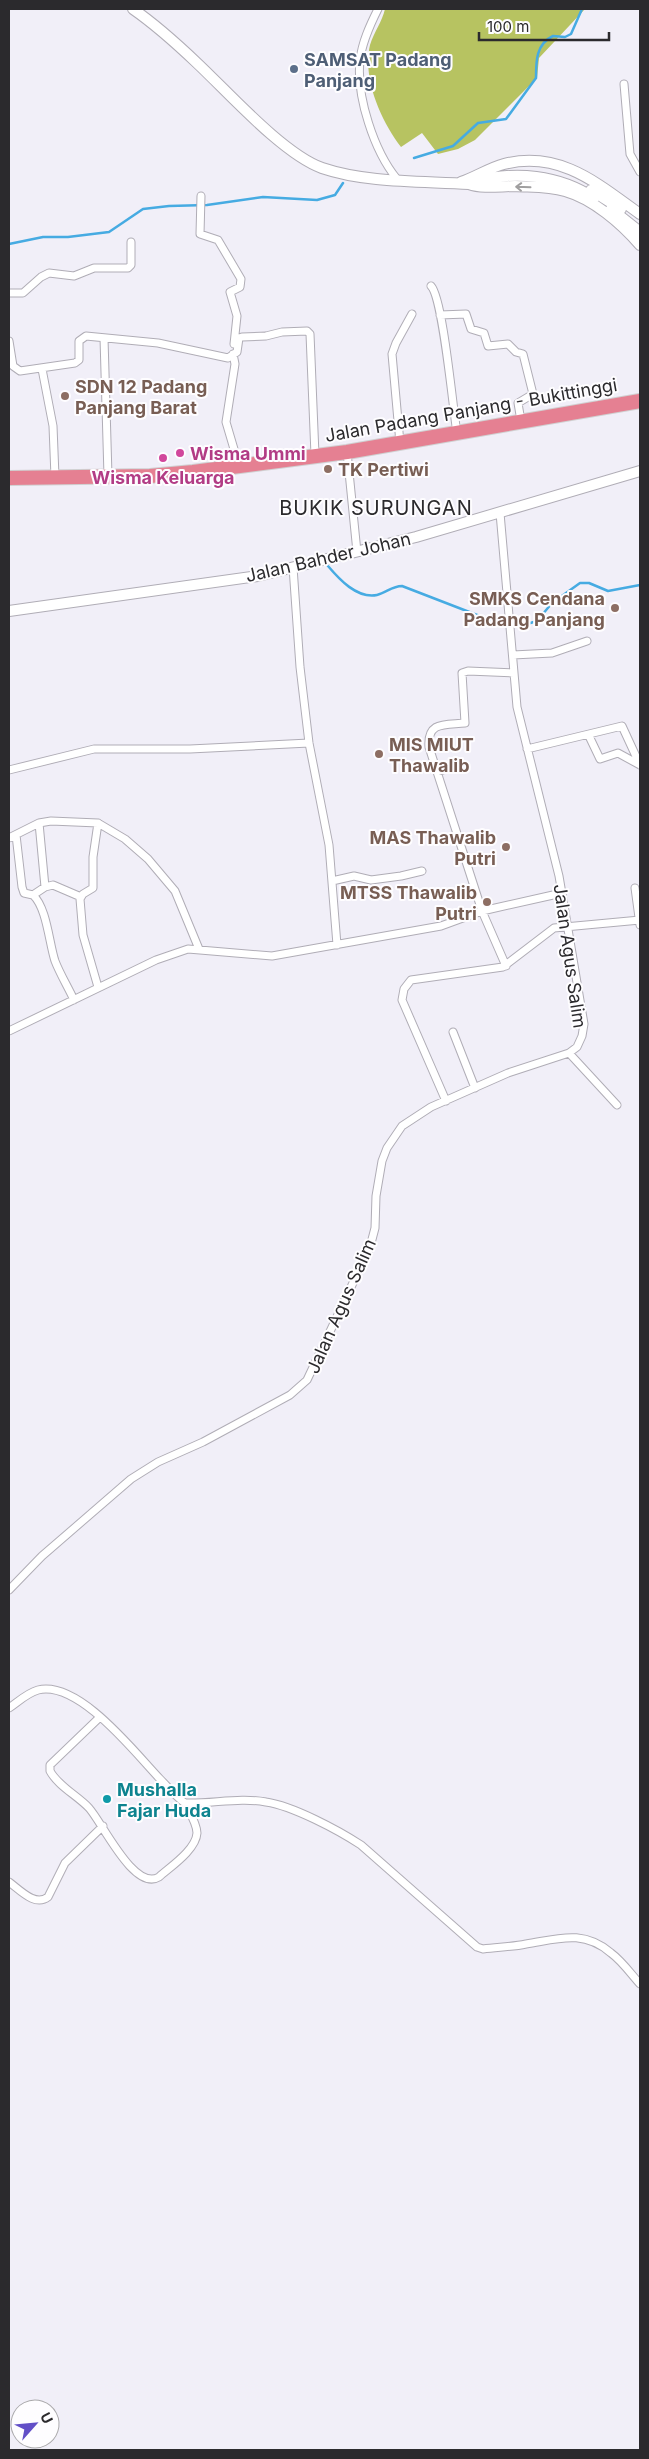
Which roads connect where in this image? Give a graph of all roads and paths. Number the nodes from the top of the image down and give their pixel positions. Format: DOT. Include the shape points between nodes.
graph roads {
  1 [pos="134,9"];
  2 [pos="378,9"];
  3 [pos="624,84"];
  4 [pos="640,172"];
  5 [pos="507,173"];
  6 [pos="397,179"];
  7 [pos="467,181"];
  8 [pos="200,196"];
  9 [pos="640,214"];
  10 [pos="640,224"];
  11 [pos="640,232"];
  12 [pos="131,242"];
  13 [pos="640,245"];
  14 [pos="431,286"];
  15 [pos="9,293"];
  16 [pos="412,314"];
  17 [pos="440,315"];
  18 [pos="104,338"];
  19 [pos="9,341"];
  20 [pos="9,350"];
  21 [pos="232,357"];
  22 [pos="42,369"];
  23 [pos="640,401"];
  24 [pos="522,421"];
  25 [pos="456,434"];
  26 [pos="400,443"];
  27 [pos="347,452"];
  28 [pos="315,455"];
  29 [pos="239,466"];
  30 [pos="640,471"];
  31 [pos="108,476"];
  32 [pos="55,477"];
  33 [pos="9,478"];
  34 [pos="500,514"];
  35 [pos="357,552"];
  36 [pos="293,567"];
  37 [pos="9,611"];
  38 [pos="587,641"];
  39 [pos="513,655"];
  40 [pos="514,673"];
  41 [pos="589,736"];
  42 [pos="309,743"];
  43 [pos="527,749"];
  44 [pos="460,764"];
  45 [pos="640,765"];
  46 [pos="9,770"];
  47 [pos="437,772"];
  48 [pos="39,823"];
  49 [pos="98,823"];
  50 [pos="12,836"];
  51 [pos="422,871"];
  52 [pos="332,881"];
  53 [pos="45,887"];
  54 [pos="635,888"];
  55 [pos="562,893"];
  56 [pos="32,895"];
  57 [pos="81,897"];
  58 [pos="482,911"];
  59 [pos="640,923"];
  60 [pos="569,926"];
  61 [pos="337,945"];
  62 [pos="199,949"];
  63 [pos="506,966"];
  64 [pos="98,988"];
  65 [pos="74,1000"];
  66 [pos="9,1031"];
  67 [pos="453,1032"];
  68 [pos="569,1053"];
  69 [pos="475,1088"];
  70 [pos="446,1101"];
  71 [pos="617,1105"];
  72 [pos="9,1590"];
  73 [pos="9,1708"];
  74 [pos="100,1717"];
  75 [pos="186,1803"];
  76 [pos="103,1826"];
  77 [pos="9,1882"];
  78 [pos="640,1984"];
  1 -- 6 [label="main road" via="296,154 320,167 366,179"];
  2 -- 6 [label="street" via="360,58 360,78 372,132 381,156"];
  3 -- 4 [label="street" via="630,154"];
  5 -- 7 [label="main road"];
  5 -- 10 [label="main road" via="547,174 573,180"];
  5 -- 11 [label="main road" via="572,185"];
  6 -- 7 [label="main road"];
  7 -- 9 [label="main road" via="510,163 528,161 560,165 584,175"];
  13 -- 7 [label="main road, one-way" via="588,201 565,190 485,187"];
  8 -- 21 [label="street" via="200,234 218,240 241,279 240,288 230,292 237,316"];
  12 -- 15 [label="street" via="131,265 128,268 94,268 74,276 49,273 23,292"];
  14 -- 17 [label="street"];
  16 -- 26 [label="street" via="392,354"];
  17 -- 24 [label="street" via="466,314 471,329 484,333 488,346 509,344 514,351 523,354 533,394 518,403"];
  17 -- 25 [label="street"];
  18 -- 21 [label="street" via="158,343"];
  18 -- 22 [label="street" via="83,337 79,341 77,362"];
  18 -- 31 [label="street"];
  19 -- 20 [label="street"];
  20 -- 22 [label="street" via="15,369"];
  21 -- 28 [label="street" via="242,337 309,332"];
  21 -- 29 [label="street" via="235,364 226,422"];
  22 -- 32 [label="street" via="53,426"];
  23 -- 24 [label="highway, Jalan Padang Panjang - Bukittinggi"];
  24 -- 25 [label="highway, Jalan Padang Panjang - Bukittinggi"];
  25 -- 26 [label="highway, Jalan Padang Panjang - Bukittinggi"];
  26 -- 27 [label="highway, Jalan Padang Panjang - Bukittinggi"];
  27 -- 28 [label="highway, Jalan Padang Panjang - Bukittinggi"];
  27 -- 35 [label="street"];
  28 -- 29 [label="highway, Jalan Padang Panjang - Bukittinggi"];
  29 -- 31 [label="highway, Jalan Padang Panjang - Bukittinggi" via="150,476"];
  30 -- 34 [label="main road, Jalan Bahder Johan"];
  31 -- 32 [label="highway, Jalan Padang Panjang - Bukittinggi"];
  32 -- 33 [label="highway, Jalan Padang Panjang - Bukittinggi"];
  34 -- 35 [label="main road, Jalan Bahder Johan"];
  34 -- 39 [label="street, Jalan Agus Salim"];
  35 -- 36 [label="main road, Jalan Bahder Johan"];
  36 -- 37 [label="main road, Jalan Bahder Johan" via="258,576"];
  36 -- 42 [label="street"];
  38 -- 39 [label="street" via="552,653"];
  39 -- 40 [label="street, Jalan Agus Salim"];
  40 -- 43 [label="street, Jalan Agus Salim" via="517,707"];
  40 -- 47 [label="street" via="468,671 462,674 465,723 438,726 431,729 428,736"];
  41 -- 43 [label="street"];
  41 -- 45 [label="street" via="600,759 618,753"];
  41 -- 45 [label="street" via="622,726"];
  42 -- 46 [label="street" via="190,749 94,749"];
  42 -- 52 [label="street" via="329,845"];
  43 -- 55 [label="street, Jalan Agus Salim"];
  44 -- 47 [label="street"];
  47 -- 58 [label="street"];
  48 -- 49 [label="street"];
  48 -- 50 [label="street"];
  48 -- 53 [label="street"];
  49 -- 57 [label="street" via="93,888"];
  49 -- 62 [label="street" via="126,839 164,876 175,891"];
  50 -- 56 [label="street" via="24,893"];
  51 -- 52 [label="street" via="371,880 354,876"];
  52 -- 61 [label="street"];
  53 -- 56 [label="street"];
  53 -- 57 [label="street" via="53,886"];
  54 -- 59 [label="street"];
  55 -- 58 [label="street"];
  55 -- 60 [label="street, Jalan Agus Salim"];
  56 -- 65 [label="street" via="37,900 56,962"];
  57 -- 64 [label="street" via="83,935"];
  58 -- 61 [label="street" via="442,926"];
  58 -- 63 [label="street"];
  59 -- 60 [label="street"];
  60 -- 63 [label="street" via="554,928"];
  60 -- 68 [label="street, Jalan Agus Salim" via="584,1024 580,1042"];
  61 -- 62 [label="street" via="272,956"];
  62 -- 64 [label="street" via="188,949 156,960"];
  63 -- 70 [label="street" via="417,978 404,989 404,1006"];
  64 -- 65 [label="street"];
  65 -- 66 [label="street"];
  67 -- 69 [label="street"];
  68 -- 69 [label="street, Jalan Agus Salim" via="508,1073"];
  68 -- 71 [label="street"];
  69 -- 70 [label="street, Jalan Agus Salim"];
  70 -- 72 [label="street, Jalan Agus Salim" via="402,1126 386,1148 370,1247 303,1384 290,1395 131,1479 42,1556"];
  73 -- 74 [label="street" via="30,1693 49,1689 70,1695"];
  74 -- 75 [label="street"];
  74 -- 76 [label="street" via="49,1768 51,1775 89,1808"];
  75 -- 76 [label="street" via="197,1835 187,1851 155,1880 147,1879 124,1861"];
  75 -- 78 [label="street" via="254,1801 279,1805 361,1845 477,1948 576,1937 612,1953"];
  76 -- 77 [label="street" via="65,1863 45,1900 35,1900"];
}
